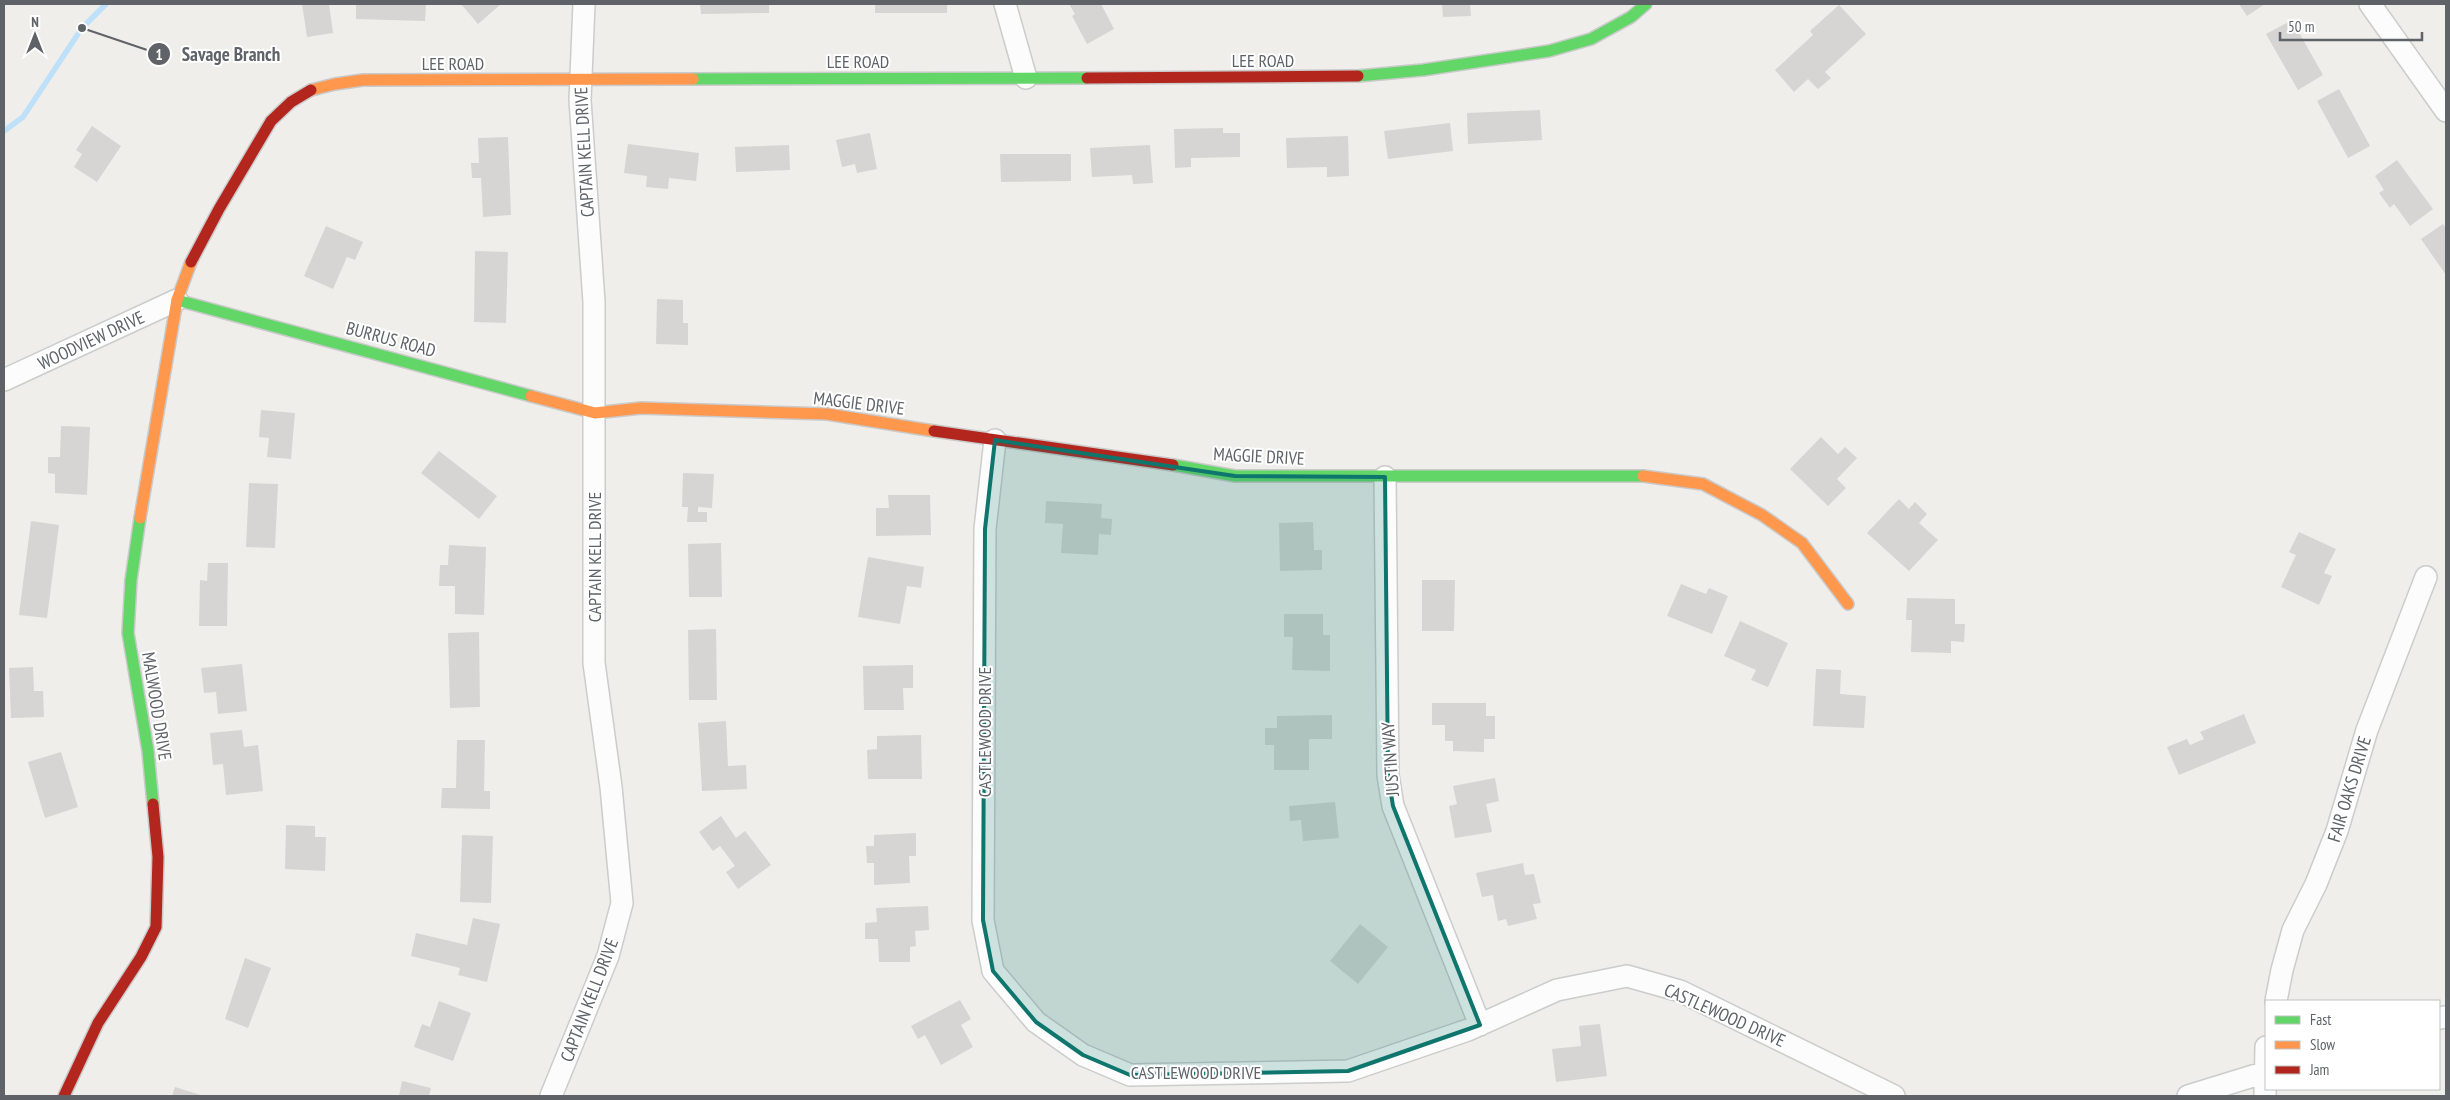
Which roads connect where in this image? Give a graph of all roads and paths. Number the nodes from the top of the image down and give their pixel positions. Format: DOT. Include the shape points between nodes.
graph roads {
  1 [pos="584,4"];
  2 [pos="1005,4"];
  3 [pos="1646,4"];
  4 [pos="2370,4"];
  5 [pos="1026,78"];
  6 [pos="580,80"];
  7 [pos="2446,111"];
  8 [pos="177,300"];
  9 [pos="4,380"];
  10 [pos="595,413"];
  11 [pos="995,440"];
  12 [pos="1385,477"];
  13 [pos="2426,577"];
  14 [pos="1848,604"];
  15 [pos="2276,1000"];
  16 [pos="1480,1025"];
  17 [pos="2265,1072"];
  18 [pos="64,1096"];
  19 [pos="551,1096"];
  20 [pos="1894,1096"];
  21 [pos="2188,1096"];
  1 -- 6 [label="street, CAPTAIN KELL DRIVE"];
  2 -- 5 [label="street"];
  3 -- 5 [label="street, LEE ROAD" via="1591,39 1549,51 1423,70 1349,77"];
  4 -- 7 [label="street"];
  5 -- 6 [label="street, LEE ROAD"];
  6 -- 8 [label="street, LEE ROAD" via="362,80 312,88 286,104 272,121 200,244 184,276"];
  6 -- 10 [label="street, CAPTAIN KELL DRIVE" via="594,302"];
  8 -- 9 [label="street, WOODVIEW DRIVE"];
  8 -- 10 [label="street, BURRUS ROAD"];
  8 -- 18 [label="street, MALWOOD DRIVE" via="138,531 128,633 152,790 158,857 156,927 141,957 98,1023"];
  10 -- 11 [label="street, MAGGIE DRIVE" via="641,408 827,414"];
  10 -- 19 [label="street, CAPTAIN KELL DRIVE" via="594,663 622,902 608,956"];
  11 -- 12 [label="street, MAGGIE DRIVE" via="1235,476"];
  11 -- 16 [label="street, CASTLEWOOD DRIVE" via="985,529 983,920 993,971 1036,1022 1082,1055 1130,1075 1348,1071"];
  12 -- 14 [label="street, MAGGIE DRIVE" via="1645,476 1703,484 1762,514 1802,543"];
  12 -- 16 [label="street, JUSTIN WAY" via="1388,775 1393,806"];
  13 -- 15 [label="street, FAIR OAKS DRIVE" via="2367,730 2337,831 2293,930"];
  16 -- 20 [label="street, CASTLEWOOD DRIVE" via="1557,990 1627,976 1680,990"];
  17 -- 21 [label="street"];
}
